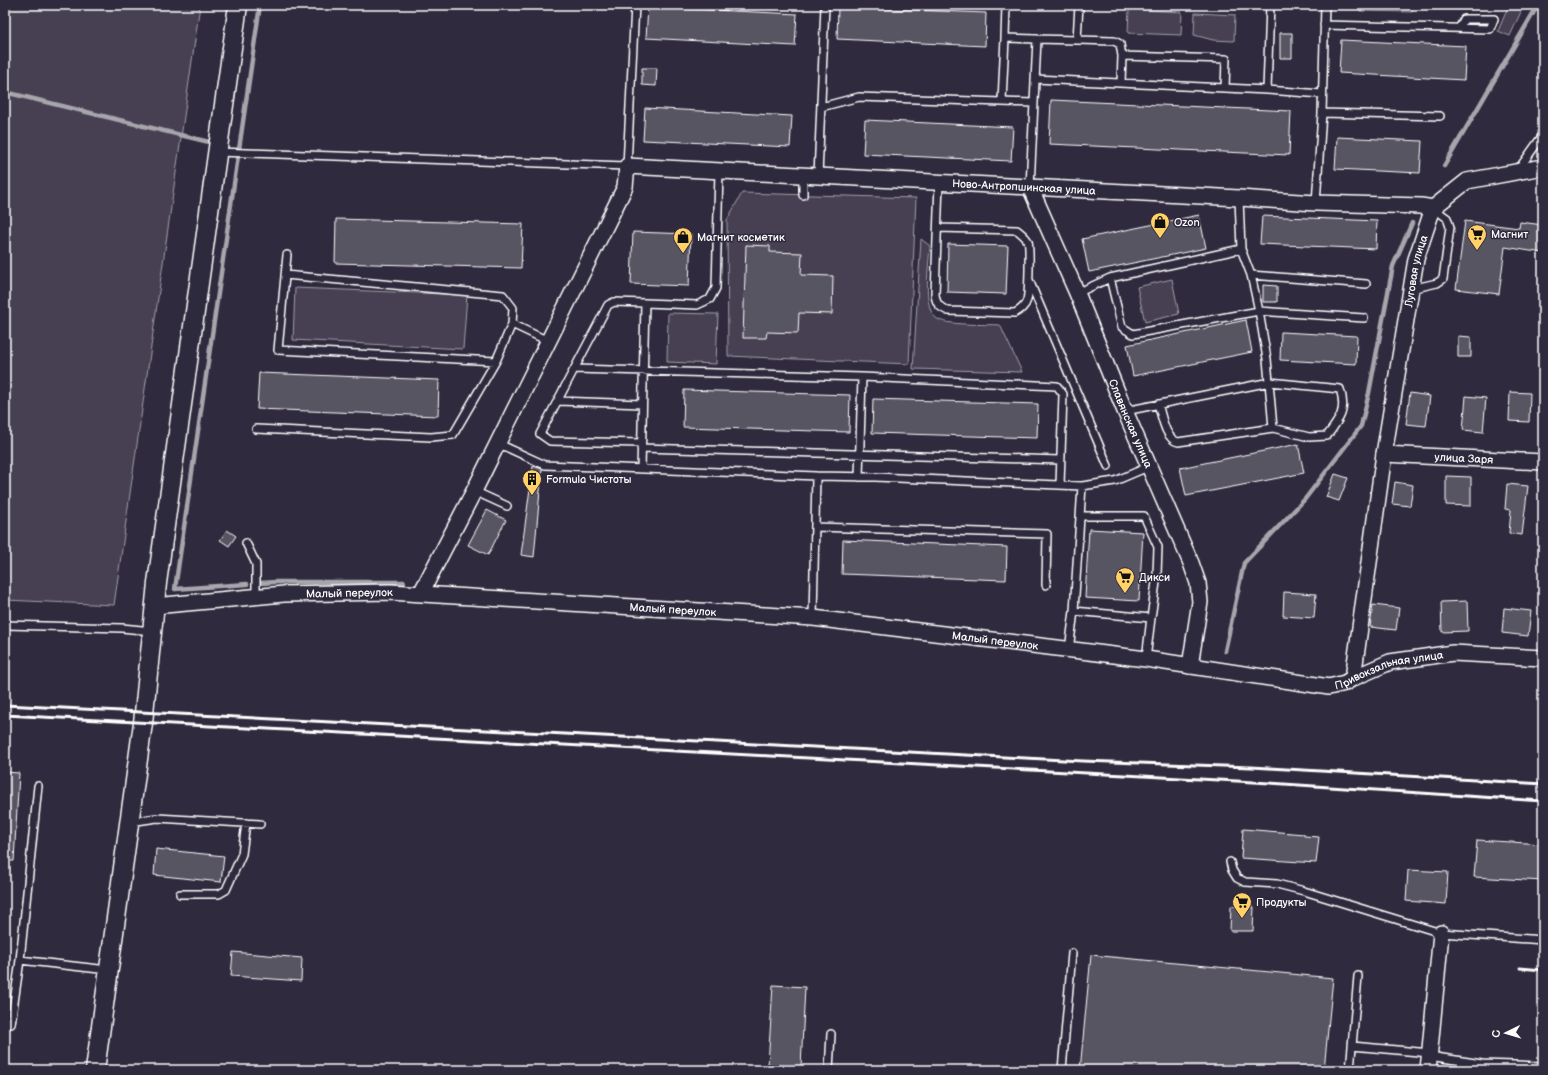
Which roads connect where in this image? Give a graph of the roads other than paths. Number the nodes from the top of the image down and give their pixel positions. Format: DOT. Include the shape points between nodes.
graph roads {
  1 [pos="238,5"];
  2 [pos="635,5"];
  3 [pos="826,5"];
  4 [pos="1006,5"];
  5 [pos="1079,5"];
  6 [pos="1270,5"];
  7 [pos="1325,5"];
  8 [pos="1324,25"];
  9 [pos="1460,27"];
  10 [pos="1005,38"];
  11 [pos="1036,39"];
  12 [pos="1077,40"];
  13 [pos="1122,56"];
  14 [pos="1035,79"];
  15 [pos="1121,83"];
  16 [pos="1225,88"];
  17 [pos="1267,90"];
  18 [pos="1322,94"];
  19 [pos="1002,101"];
  20 [pos="1033,103"];
  21 [pos="821,107"];
  22 [pos="1322,113"];
  23 [pos="1440,116"];
  24 [pos="1543,135"];
  25 [pos="217,152"];
  26 [pos="627,166"];
  27 [pos="1543,167"];
  28 [pos="719,171"];
  29 [pos="1516,171"];
  30 [pos="811,176"];
  31 [pos="939,183"];
  32 [pos="1030,187"];
  33 [pos="803,195"];
  34 [pos="1239,198"];
  35 [pos="1316,203"];
  36 [pos="1427,207"];
  37 [pos="938,228"];
  38 [pos="1241,249"];
  39 [pos="288,255"];
  40 [pos="285,275"];
  41 [pos="1251,275"];
  42 [pos="1028,278"];
  43 [pos="1110,278"];
  44 [pos="1366,284"];
  45 [pos="1411,289"];
  46 [pos="1077,293"];
  47 [pos="645,303"];
  48 [pos="1259,311"];
  49 [pos="1364,318"];
  50 [pos="512,324"];
  51 [pos="548,341"];
  52 [pos="496,361"];
  53 [pos="575,369"];
  54 [pos="644,371"];
  55 [pos="862,377"];
  56 [pos="1071,380"];
  57 [pos="1270,382"];
  58 [pos="1057,386"];
  59 [pos="558,401"];
  60 [pos="642,404"];
  61 [pos="1158,404"];
  62 [pos="1125,411"];
  63 [pos="1273,428"];
  64 [pos="256,429"];
  65 [pos="497,443"];
  66 [pos="641,446"];
  67 [pos="1384,454"];
  68 [pos="860,455"];
  69 [pos="1060,460"];
  70 [pos="1543,462"];
  71 [pos="1108,466"];
  72 [pos="1148,467"];
  73 [pos="640,469"];
  74 [pos="816,476"];
  75 [pos="859,477"];
  76 [pos="1060,485"];
  77 [pos="1082,486"];
  78 [pos="474,491"];
  79 [pos="507,506"];
  80 [pos="1081,516"];
  81 [pos="815,527"];
  82 [pos="246,543"];
  83 [pos="1046,585"];
  84 [pos="421,593"];
  85 [pos="256,597"];
  86 [pos="154,606"];
  87 [pos="1074,611"];
  88 [pos="813,618"];
  89 [pos="1151,618"];
  90 [pos="5,626"];
  91 [pos="152,631"];
  92 [pos="1069,650"];
  93 [pos="1543,658"];
  94 [pos="1146,659"];
  95 [pos="1190,666"];
  96 [pos="1353,678"];
  97 [pos="38,786"];
  98 [pos="129,822"];
  99 [pos="246,823"];
  100 [pos="260,824"];
  101 [pos="1230,862"];
  102 [pos="180,894"];
  103 [pos="1441,933"];
  104 [pos="1543,940"];
  105 [pos="1072,953"];
  106 [pos="20,960"];
  107 [pos="109,970"];
  108 [pos="1358,976"];
  109 [pos="11,1024"];
  110 [pos="831,1034"];
  111 [pos="1352,1046"];
  112 [pos="1429,1060"];
  113 [pos="1543,1066"];
  114 [pos="95,1070"];
  115 [pos="829,1070"];
  116 [pos="1062,1070"];
  117 [pos="1350,1070"];
  1 -- 25 [label="street"];
  2 -- 26 [label="lane"];
  3 -- 21 [label="lane"];
  4 -- 10 [label="lane"];
  5 -- 12 [label="lane"];
  6 -- 17 [label="lane"];
  7 -- 8 [label="lane"];
  8 -- 9 [label="lane"];
  8 -- 18 [label="lane"];
  10 -- 11 [label="lane"];
  10 -- 19 [label="lane"];
  11 -- 12 [label="lane"];
  11 -- 14 [label="lane"];
  12 -- 13 [label="lane" via="1114,41 1120,44"];
  13 -- 15 [label="lane"];
  13 -- 16 [label="lane" via="1226,59"];
  14 -- 15 [label="lane"];
  14 -- 20 [label="lane"];
  15 -- 16 [label="lane"];
  16 -- 17 [label="lane"];
  17 -- 18 [label="lane"];
  18 -- 22 [label="lane"];
  19 -- 20 [label="lane"];
  19 -- 21 [label="lane" via="859,97"];
  20 -- 32 [label="lane"];
  21 -- 30 [label="lane"];
  22 -- 23 [label="lane"];
  22 -- 35 [label="lane"];
  24 -- 29 [label="lane"];
  25 -- 26 [label="lane"];
  25 -- 86 [label="street"];
  26 -- 28 [label="street, Ново-Антропшинская улица"];
  26 -- 51 [label="street" via="625,187"];
  27 -- 29 [label="street"];
  28 -- 30 [label="street, Ново-Антропшинская улица"];
  28 -- 47 [label="lane" via="716,288 710,300 697,305"];
  29 -- 36 [label="street" via="1467,181"];
  30 -- 31 [label="street, Ново-Антропшинская улица"];
  30 -- 33 [label="lane"];
  31 -- 32 [label="street, Ново-Антропшинская улица"];
  31 -- 37 [label="lane"];
  32 -- 34 [label="street, Ново-Антропшинская улица"];
  32 -- 46 [label="street, Славянская улица"];
  34 -- 35 [label="street, Ново-Антропшинская улица"];
  34 -- 38 [label="lane"];
  35 -- 36 [label="street, Ново-Антропшинская улица"];
  36 -- 45 [label="street, Луговая улица"];
  36 -- 45 [label="lane" via="1447,218 1450,227 1443,279 1437,283"];
  37 -- 42 [label="lane" via="1017,230 1024,235 1028,243"];
  37 -- 42 [label="lane" via="936,301 940,307 948,311 1015,313 1022,309 1027,301"];
  38 -- 41 [label="lane"];
  38 -- 43 [label="lane"];
  39 -- 40 [label="lane"];
  40 -- 50 [label="lane" via="503,295 513,308"];
  40 -- 52 [label="lane" via="278,350"];
  41 -- 44 [label="lane"];
  41 -- 48 [label="lane"];
  42 -- 56 [label="lane"];
  43 -- 46 [label="lane"];
  43 -- 48 [label="lane" via="1122,327 1133,334"];
  45 -- 67 [label="street, Луговая улица"];
  46 -- 62 [label="street, Славянская улица"];
  47 -- 53 [label="lane" via="614,302 608,305"];
  47 -- 54 [label="lane"];
  48 -- 49 [label="lane"];
  48 -- 57 [label="lane"];
  50 -- 51 [label="lane"];
  50 -- 52 [label="lane"];
  51 -- 65 [label="street"];
  52 -- 64 [label="lane" via="453,435 431,437"];
  53 -- 54 [label="lane"];
  53 -- 59 [label="lane"];
  54 -- 55 [label="lane"];
  54 -- 60 [label="lane"];
  55 -- 58 [label="lane"];
  55 -- 68 [label="lane"];
  56 -- 58 [label="lane"];
  56 -- 71 [label="lane"];
  57 -- 61 [label="lane"];
  57 -- 63 [label="lane"];
  57 -- 63 [label="lane" via="1340,389 1344,401 1339,420 1327,436 1309,437"];
  58 -- 69 [label="lane" via="1062,394"];
  59 -- 60 [label="lane"];
  59 -- 66 [label="lane" via="540,434 550,441"];
  60 -- 66 [label="lane"];
  61 -- 62 [label="lane"];
  61 -- 63 [label="lane" via="1168,435 1173,441"];
  62 -- 72 [label="street, Славянская улица"];
  65 -- 73 [label="lane" via="545,465"];
  65 -- 78 [label="street"];
  66 -- 68 [label="lane"];
  66 -- 73 [label="lane"];
  67 -- 70 [label="street, улица Заря"];
  67 -- 96 [label="street, Луговая улица"];
  68 -- 69 [label="lane"];
  68 -- 75 [label="lane"];
  69 -- 76 [label="lane"];
  72 -- 77 [label="lane" via="1115,481"];
  72 -- 95 [label="street, Славянская улица" via="1198,583 1200,602"];
  73 -- 74 [label="lane"];
  74 -- 75 [label="lane"];
  74 -- 81 [label="lane"];
  75 -- 76 [label="lane"];
  76 -- 77 [label="lane"];
  77 -- 80 [label="lane"];
  78 -- 79 [label="lane"];
  78 -- 84 [label="street"];
  80 -- 87 [label="lane"];
  80 -- 89 [label="lane" via="1144,516 1158,547"];
  81 -- 83 [label="lane" via="1047,534"];
  81 -- 88 [label="lane"];
  82 -- 85 [label="lane" via="256,564"];
  84 -- 85 [label="street, Малый переулок" via="284,594"];
  84 -- 88 [label="street, Малый переулок"];
  85 -- 86 [label="street, Малый переулок"];
  86 -- 91 [label="street"];
  87 -- 89 [label="lane"];
  87 -- 92 [label="lane"];
  88 -- 92 [label="street, Малый переулок"];
  89 -- 94 [label="lane"];
  90 -- 91 [label="lane"];
  91 -- 98 [label="street" via="143,723"];
  92 -- 94 [label="street, Малый переулок"];
  93 -- 96 [label="street, Привокзальная улица" via="1453,653 1390,662"];
  94 -- 95 [label="street, Малый переулок"];
  95 -- 96 [label="street, Привокзальная улица" via="1329,687"];
  97 -- 106 [label="lane"];
  98 -- 99 [label="lane" via="157,818"];
  98 -- 107 [label="street"];
  99 -- 100 [label="lane"];
  99 -- 102 [label="lane" via="242,854 226,890 219,894"];
  101 -- 103 [label="lane" via="1237,878 1246,882 1277,884 1304,891"];
  103 -- 104 [label="lane"];
  103 -- 112 [label="street"];
  105 -- 116 [label="lane"];
  106 -- 107 [label="lane"];
  106 -- 109 [label="lane"];
  107 -- 114 [label="street"];
  108 -- 111 [label="lane"];
  110 -- 115 [label="lane"];
  111 -- 112 [label="lane"];
  111 -- 117 [label="lane"];
  112 -- 113 [label="lane"];
}
